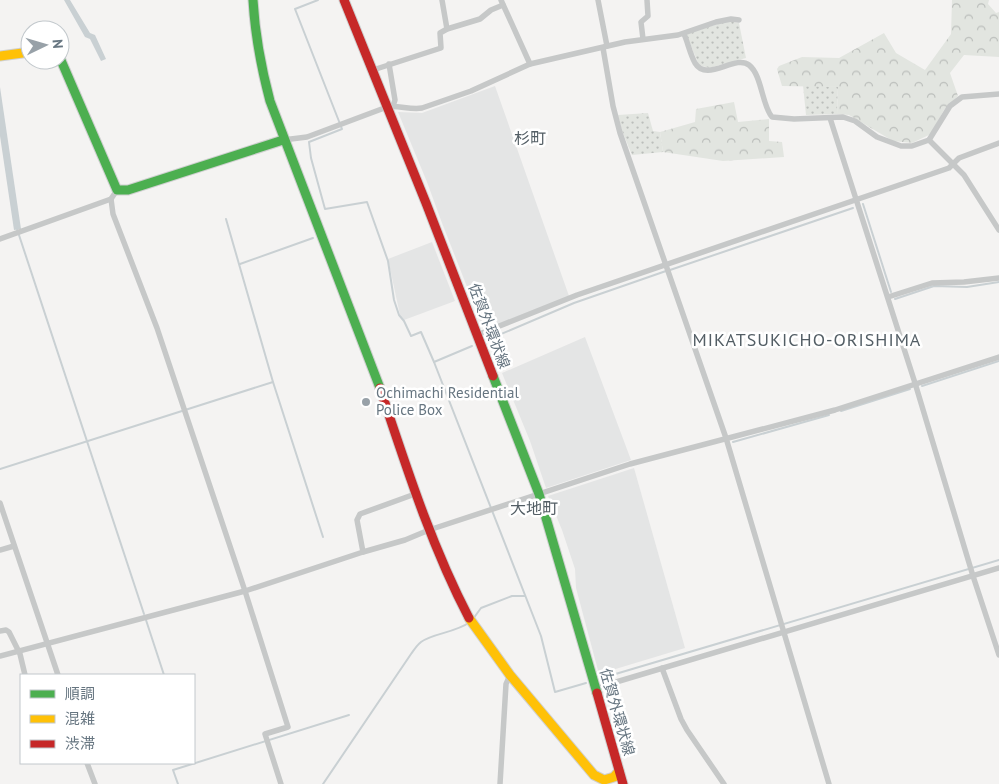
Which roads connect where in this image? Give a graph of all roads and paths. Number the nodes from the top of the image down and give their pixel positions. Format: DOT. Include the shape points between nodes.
graph roads {
  1 [pos="253,0"];
  2 [pos="344,0"];
  3 [pos="442,0"];
  4 [pos="598,0"];
  5 [pos="647,0"];
  6 [pos="502,3"];
  7 [pos="739,20"];
  8 [pos="447,29"];
  9 [pos="684,34"];
  10 [pos="643,39"];
  11 [pos="605,47"];
  12 [pos="20,53"];
  13 [pos="0,56"];
  14 [pos="389,64"];
  15 [pos="530,64"];
  16 [pos="65,70"];
  17 [pos="372,70"];
  18 [pos="999,94"];
  19 [pos="390,106"];
  20 [pos="830,118"];
  21 [pos="283,140"];
  22 [pos="929,140"];
  23 [pos="999,143"];
  24 [pos="954,164"];
  25 [pos="117,190"];
  26 [pos="111,199"];
  27 [pos="856,199"];
  28 [pos="999,230"];
  29 [pos="0,239"];
  30 [pos="665,265"];
  31 [pos="999,278"];
  32 [pos="888,297"];
  33 [pos="477,335"];
  34 [pos="999,357"];
  35 [pos="915,383"];
  36 [pos="726,438"];
  37 [pos="415,494"];
  38 [pos="539,494"];
  39 [pos="0,503"];
  40 [pos="429,530"];
  41 [pos="14,546"];
  42 [pos="0,550"];
  43 [pos="363,552"];
  44 [pos="999,568"];
  45 [pos="973,576"];
  46 [pos="245,591"];
  47 [pos="0,631"];
  48 [pos="784,633"];
  49 [pos="47,642"];
  50 [pos="17,650"];
  51 [pos="999,655"];
  52 [pos="0,656"];
  53 [pos="662,668"];
  54 [pos="25,674"];
  55 [pos="58,674"];
  56 [pos="510,674"];
  57 [pos="596,688"];
  58 [pos="87,764"];
  59 [pos="620,772"];
  60 [pos="94,784"];
  61 [pos="281,784"];
  62 [pos="500,784"];
  63 [pos="623,784"];
  64 [pos="724,784"];
  65 [pos="829,784"];
  1 -- 21 [label="street" via="260,63"];
  2 -- 17 [label="street, 佐賀外環状線"];
  3 -- 8 [label="street"];
  4 -- 11 [label="street"];
  5 -- 10 [label="street" via="648,16 641,22"];
  6 -- 8 [label="street" via="480,19"];
  6 -- 15 [label="street"];
  7 -- 9 [label="street" via="731,18"];
  8 -- 14 [label="street" via="440,33 441,48"];
  9 -- 10 [label="street"];
  9 -- 20 [label="street" via="695,63 705,70 740,62 752,67 768,114 772,117"];
  10 -- 11 [label="street"];
  11 -- 15 [label="street"];
  11 -- 30 [label="street" via="620,133"];
  12 -- 13 [label="street"];
  14 -- 17 [label="street"];
  14 -- 19 [label="street" via="395,100"];
  15 -- 19 [label="street" via="471,91 422,108"];
  16 -- 25 [label="street"];
  17 -- 19 [label="street, 佐賀外環状線"];
  18 -- 22 [label="street" via="962,97 946,112"];
  19 -- 21 [label="street" via="307,137"];
  19 -- 33 [label="street, 佐賀外環状線"];
  20 -- 22 [label="street" via="843,117 877,137 901,146"];
  20 -- 27 [label="street"];
  21 -- 25 [label="street" via="128,190"];
  21 -- 37 [label="street" via="374,370"];
  22 -- 24 [label="street"];
  23 -- 24 [label="street" via="959,158"];
  24 -- 27 [label="street"];
  24 -- 28 [label="street"];
  25 -- 26 [label="street"];
  26 -- 29 [label="street"];
  26 -- 46 [label="street" via="113,214 157,328"];
  27 -- 30 [label="street"];
  27 -- 32 [label="street"];
  30 -- 33 [label="street" via="577,295"];
  30 -- 36 [label="street"];
  31 -- 32 [label="street" via="932,283"];
  32 -- 35 [label="street"];
  33 -- 38 [label="street, 佐賀外環状線"];
  34 -- 35 [label="street"];
  35 -- 36 [label="street" via="835,410"];
  35 -- 45 [label="street"];
  36 -- 38 [label="street" via="630,464"];
  36 -- 48 [label="street"];
  37 -- 40 [label="street"];
  37 -- 43 [label="street" via="360,514 357,520"];
  38 -- 40 [label="street"];
  38 -- 57 [label="street, 佐賀外環状線"];
  39 -- 41 [label="street"];
  40 -- 43 [label="street"];
  40 -- 56 [label="street" via="471,621"];
  41 -- 42 [label="street"];
  41 -- 49 [label="street"];
  43 -- 46 [label="street"];
  44 -- 45 [label="street"];
  45 -- 48 [label="street"];
  45 -- 51 [label="street"];
  46 -- 49 [label="street"];
  46 -- 61 [label="street" via="288,727 265,734"];
  47 -- 50 [label="street" via="9,632"];
  48 -- 53 [label="street"];
  48 -- 65 [label="street"];
  49 -- 50 [label="street"];
  49 -- 55 [label="street"];
  50 -- 52 [label="street"];
  50 -- 54 [label="street"];
  53 -- 57 [label="street"];
  53 -- 64 [label="street" via="681,719"];
  56 -- 59 [label="street" via="594,775 604,780"];
  56 -- 62 [label="street" via="506,684"];
  57 -- 59 [label="street, 佐賀外環状線"];
  58 -- 60 [label="street"];
  59 -- 63 [label="street, 佐賀外環状線"];
}
